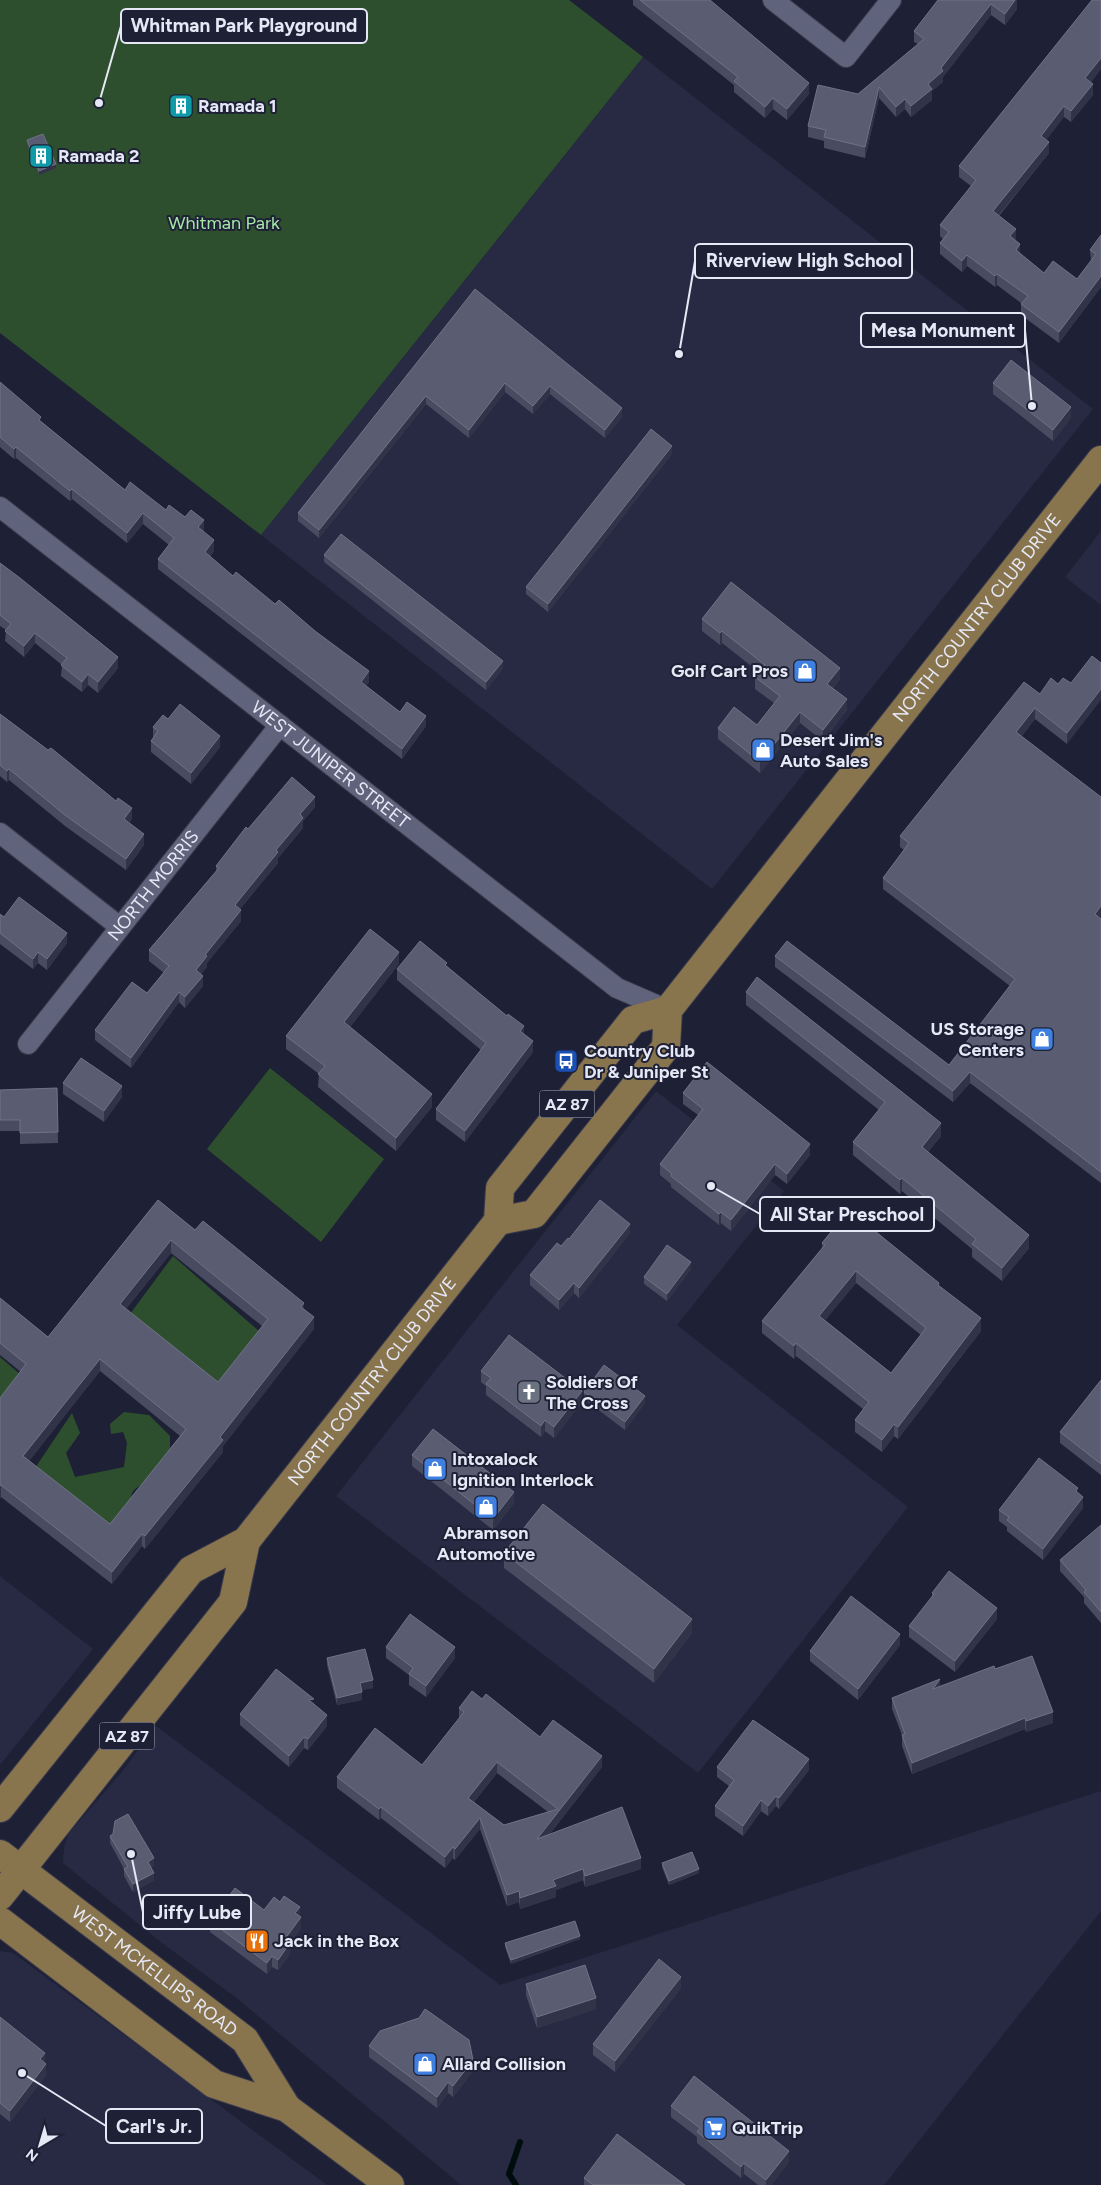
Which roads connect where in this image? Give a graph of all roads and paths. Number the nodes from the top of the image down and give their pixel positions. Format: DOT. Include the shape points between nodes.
graph roads {
  1 [pos="773,0"];
  2 [pos="891,0"];
  3 [pos="1101,460"];
  4 [pos="0,507"];
  5 [pos="280,725"];
  6 [pos="0,833"];
  7 [pos="120,927"];
  8 [pos="668,1010"];
  9 [pos="28,1044"];
  10 [pos="498,1221"];
  11 [pos="246,1541"];
  12 [pos="0,1808"];
  13 [pos="10,1862"];
  14 [pos="0,1896"];
  15 [pos="0,1921"];
  16 [pos="287,2108"];
  17 [pos="390,2185"];
  1 -- 2 [label="street" via="846,57"];
  3 -- 8 [label="main road, NORTH COUNTRY CLUB DRIVE"];
  4 -- 5 [label="street, WEST JUNIPER STREET"];
  5 -- 7 [label="street, NORTH MORRIS"];
  5 -- 8 [label="street, WEST JUNIPER STREET" via="617,988"];
  6 -- 7 [label="street"];
  7 -- 9 [label="street, NORTH MORRIS"];
  8 -- 10 [label="main road, AZ 87" via="633,1020 500,1188"];
  8 -- 10 [label="main road, AZ 87" via="666,1047 534,1214"];
  10 -- 11 [label="main road, NORTH COUNTRY CLUB DRIVE / AZ 87"];
  11 -- 12 [label="main road, NORTH COUNTRY CLUB DRIVE / AZ 87" via="191,1570"];
  11 -- 13 [label="main road, NORTH COUNTRY CLUB DRIVE / AZ 87" via="233,1602"];
  13 -- 14 [label="main road, NORTH COUNTRY CLUB DRIVE / AZ 87"];
  13 -- 16 [label="main road, WEST MCKELLIPS ROAD" via="245,2040"];
  15 -- 16 [label="main road, WEST MCKELLIPS ROAD" via="214,2084"];
  16 -- 17 [label="main road, WEST MCKELLIPS ROAD"];
}
